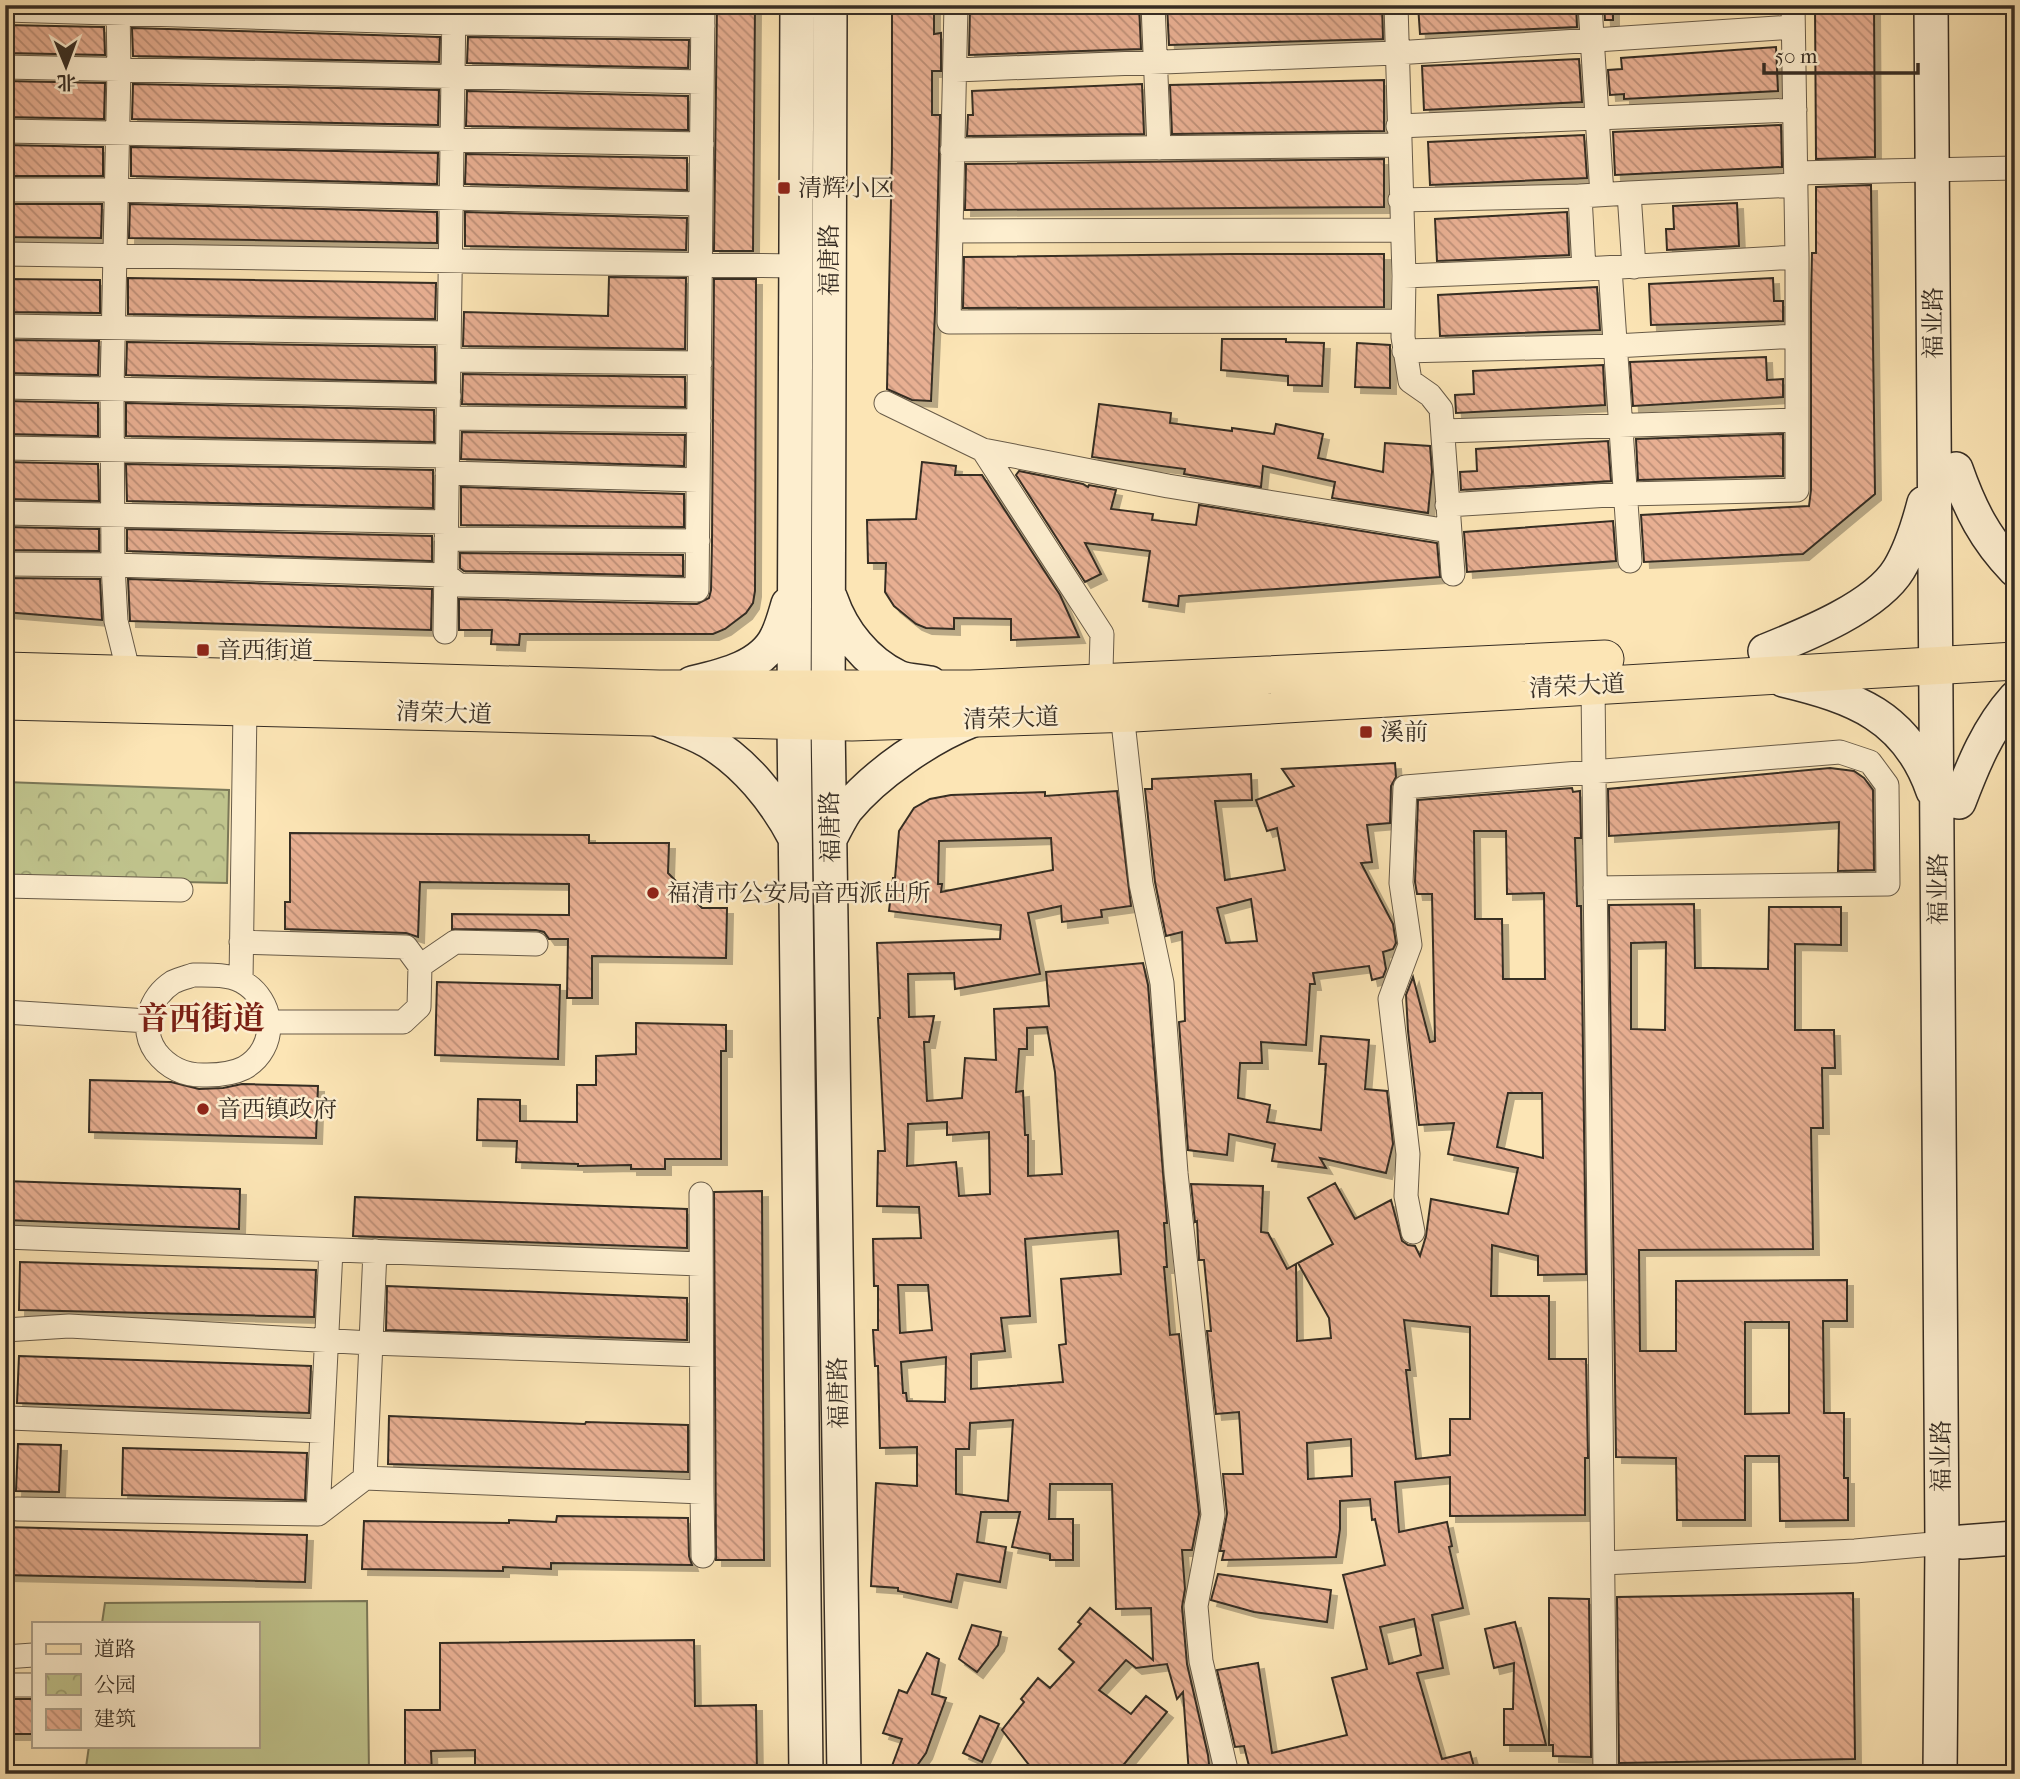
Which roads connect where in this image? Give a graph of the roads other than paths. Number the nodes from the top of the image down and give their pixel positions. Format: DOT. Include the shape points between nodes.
graph roads {
  1 [pos="797,5"];
  2 [pos="830,5"];
  3 [pos="956,5"];
  4 [pos="1153,5"];
  5 [pos="1396,5"];
  6 [pos="1590,5"];
  7 [pos="1931,5"];
  8 [pos="1952,5"];
  9 [pos="118,8"];
  10 [pos="5,10"];
  11 [pos="453,14"];
  12 [pos="703,16"];
  13 [pos="1793,16"];
  14 [pos="1592,40"];
  15 [pos="1396,52"];
  16 [pos="1155,62"];
  17 [pos="5,68"];
  18 [pos="119,69"];
  19 [pos="956,70"];
  20 [pos="452,78"];
  21 [pos="702,82"];
  22 [pos="1795,110"];
  23 [pos="1597,120"];
  24 [pos="5,131"];
  25 [pos="118,133"];
  26 [pos="1399,136"];
  27 [pos="452,139"];
  28 [pos="702,144"];
  29 [pos="1159,148"];
  30 [pos="953,150"];
  31 [pos="2015,168"];
  32 [pos="1943,170"];
  33 [pos="1796,179"];
  34 [pos="5,190"];
  35 [pos="117,190"];
  36 [pos="1629,193"];
  37 [pos="1591,195"];
  38 [pos="451,198"];
  39 [pos="1400,200"];
  40 [pos="701,204"];
  41 [pos="1402,230"];
  42 [pos="951,231"];
  43 [pos="5,254"];
  44 [pos="1797,257"];
  45 [pos="114,258"];
  46 [pos="451,262"];
  47 [pos="701,265"];
  48 [pos="796,266"];
  49 [pos="1634,267"];
  50 [pos="1610,268"];
  51 [pos="1584,269"];
  52 [pos="1404,276"];
  53 [pos="1402,321"];
  54 [pos="5,326"];
  55 [pos="113,328"];
  56 [pos="449,333"];
  57 [pos="1797,336"];
  58 [pos="1615,346"];
  59 [pos="1404,351"];
  60 [pos="449,360"];
  61 [pos="700,363"];
  62 [pos="5,387"];
  63 [pos="112,390"];
  64 [pos="886,403"];
  65 [pos="448,407"];
  66 [pos="1797,420"];
  67 [pos="699,421"];
  68 [pos="1620,427"];
  69 [pos="1443,431"];
  70 [pos="5,448"];
  71 [pos="112,449"];
  72 [pos="983,450"];
  73 [pos="447,465"];
  74 [pos="1945,468"];
  75 [pos="698,480"];
  76 [pos="1626,495"];
  77 [pos="1447,505"];
  78 [pos="5,513"];
  79 [pos="112,514"];
  80 [pos="446,531"];
  81 [pos="1449,531"];
  82 [pos="698,541"];
  83 [pos="1630,561"];
  84 [pos="5,564"];
  85 [pos="113,565"];
  86 [pos="2015,570"];
  87 [pos="1453,574"];
  88 [pos="446,575"];
  89 [pos="794,588"];
  90 [pos="828,590"];
  91 [pos="445,632"];
  92 [pos="2015,637"];
  93 [pos="1946,654"];
  94 [pos="2015,661"];
  95 [pos="1765,663"];
  96 [pos="5,671"];
  97 [pos="129,674"];
  98 [pos="1593,685"];
  99 [pos="1121,698"];
  100 [pos="2015,698"];
  101 [pos="5,701"];
  102 [pos="658,704"];
  103 [pos="972,704"];
  104 [pos="811,706"];
  105 [pos="245,708"];
  106 [pos="1594,773"];
  107 [pos="1948,803"];
  108 [pos="796,838"];
  109 [pos="830,839"];
  110 [pos="5,886"];
  111 [pos="1595,888"];
  112 [pos="181,890"];
  113 [pos="241,942"];
  114 [pos="536,944"];
  115 [pos="420,966"];
  116 [pos="241,981"];
  117 [pos="5,1012"];
  118 [pos="148,1021"];
  119 [pos="270,1022"];
  120 [pos="701,1194"];
  121 [pos="1413,1232"];
  122 [pos="5,1237"];
  123 [pos="331,1250"];
  124 [pos="375,1251"];
  125 [pos="700,1264"];
  126 [pos="5,1330"];
  127 [pos="327,1340"];
  128 [pos="371,1343"];
  129 [pos="701,1355"];
  130 [pos="10,1418"];
  131 [pos="322,1431"];
  132 [pos="365,1478"];
  133 [pos="702,1492"];
  134 [pos="17,1509"];
  135 [pos="318,1514"];
  136 [pos="2015,1538"];
  137 [pos="1952,1543"];
  138 [pos="703,1556"];
  139 [pos="1603,1563"];
  140 [pos="32,1655"];
  141 [pos="5,1657"];
  142 [pos="5,1685"];
  143 [pos="32,1685"];
  144 [pos="806,1774"];
  145 [pos="844,1774"];
  146 [pos="1227,1774"];
  147 [pos="1605,1774"];
  148 [pos="1940,1774"];
  149 [pos="1959,1774"];
  1 -- 48 [label="street, 福唐路"];
  2 -- 90 [label="street, 福唐路"];
  3 -- 19 [label="street"];
  4 -- 16 [label="street"];
  5 -- 15 [label="street"];
  6 -- 14 [label="street"];
  7 -- 32 [label="street, 福业路"];
  8 -- 32 [label="street, 福业路"];
  9 -- 10 [label="street"];
  9 -- 11 [label="street"];
  9 -- 18 [label="street"];
  11 -- 12 [label="street"];
  11 -- 20 [label="street"];
  12 -- 21 [label="street"];
  13 -- 14 [label="street"];
  13 -- 22 [label="street"];
  14 -- 15 [label="street"];
  14 -- 23 [label="street"];
  15 -- 16 [label="street"];
  15 -- 26 [label="street"];
  16 -- 19 [label="street"];
  16 -- 29 [label="street"];
  17 -- 18 [label="street"];
  18 -- 20 [label="street"];
  18 -- 25 [label="street"];
  19 -- 30 [label="street"];
  20 -- 21 [label="street"];
  20 -- 27 [label="street"];
  21 -- 28 [label="street"];
  22 -- 23 [label="street"];
  22 -- 33 [label="street"];
  23 -- 26 [label="street"];
  23 -- 37 [label="street"];
  24 -- 25 [label="street"];
  25 -- 27 [label="street"];
  25 -- 35 [label="street"];
  26 -- 29 [label="street"];
  26 -- 39 [label="street"];
  27 -- 28 [label="street"];
  27 -- 38 [label="street"];
  28 -- 40 [label="street"];
  29 -- 30 [label="street"];
  30 -- 42 [label="street"];
  31 -- 32 [label="street"];
  32 -- 33 [label="street"];
  32 -- 74 [label="street, 福业路"];
  33 -- 36 [label="street"];
  33 -- 44 [label="street"];
  34 -- 35 [label="street"];
  35 -- 38 [label="street"];
  35 -- 45 [label="street"];
  36 -- 37 [label="street"];
  36 -- 49 [label="street"];
  37 -- 39 [label="street"];
  37 -- 51 [label="street"];
  38 -- 40 [label="street"];
  38 -- 46 [label="street"];
  39 -- 41 [label="street"];
  40 -- 47 [label="street"];
  41 -- 42 [label="street"];
  41 -- 52 [label="street"];
  42 -- 53 [label="street" via="949,321"];
  43 -- 45 [label="street"];
  44 -- 49 [label="street"];
  44 -- 57 [label="street"];
  45 -- 46 [label="street"];
  45 -- 55 [label="street"];
  46 -- 47 [label="street"];
  46 -- 56 [label="street"];
  47 -- 48 [label="street"];
  47 -- 61 [label="street"];
  48 -- 89 [label="street, 福唐路"];
  49 -- 50 [label="street"];
  50 -- 51 [label="street"];
  50 -- 58 [label="street"];
  51 -- 52 [label="street"];
  52 -- 53 [label="street"];
  53 -- 59 [label="street"];
  54 -- 55 [label="street"];
  55 -- 56 [label="street"];
  55 -- 63 [label="street"];
  56 -- 60 [label="street"];
  57 -- 58 [label="street"];
  57 -- 66 [label="street"];
  58 -- 59 [label="street"];
  58 -- 68 [label="street"];
  59 -- 69 [label="street" via="1410,381 1441,409"];
  60 -- 61 [label="street"];
  60 -- 65 [label="street"];
  61 -- 67 [label="street"];
  62 -- 63 [label="street"];
  63 -- 65 [label="street"];
  63 -- 71 [label="street"];
  64 -- 72 [label="street"];
  65 -- 67 [label="street"];
  65 -- 73 [label="street"];
  66 -- 68 [label="street"];
  66 -- 76 [label="street" via="1797,491"];
  67 -- 75 [label="street"];
  68 -- 69 [label="street"];
  68 -- 76 [label="street"];
  69 -- 77 [label="street"];
  70 -- 71 [label="street"];
  71 -- 73 [label="street"];
  71 -- 79 [label="street"];
  72 -- 81 [label="street" via="1168,486"];
  72 -- 99 [label="street" via="1102,634 1101,671"];
  73 -- 75 [label="street"];
  73 -- 80 [label="street"];
  74 -- 86 [label="street" via="1993,547"];
  74 -- 93 [label="street, 福业路"];
  74 -- 95 [label="street" via="1897,572 1866,601"];
  75 -- 82 [label="street"];
  76 -- 77 [label="street"];
  76 -- 83 [label="street"];
  77 -- 81 [label="street"];
  78 -- 79 [label="street"];
  79 -- 80 [label="street"];
  79 -- 85 [label="street"];
  80 -- 82 [label="street"];
  80 -- 88 [label="street"];
  81 -- 87 [label="street"];
  82 -- 88 [label="street" via="697,590 459,585"];
  84 -- 85 [label="street"];
  85 -- 88 [label="street"];
  85 -- 97 [label="street" via="116,621"];
  88 -- 91 [label="street"];
  89 -- 102 [label="street" via="776,638 756,661"];
  89 -- 104 [label="street, 福唐路"];
  90 -- 103 [label="street" via="843,628 878,664 899,678"];
  90 -- 104 [label="street, 福唐路"];
  92 -- 93 [label="main road, 清荣大道"];
  93 -- 94 [label="main road, 清荣大道"];
  93 -- 95 [label="main road, 清荣大道"];
  93 -- 107 [label="street, 福业路"];
  95 -- 98 [label="main road, 清荣大道"];
  95 -- 99 [label="main road, 清荣大道"];
  95 -- 107 [label="street" via="1882,718 1905,738"];
  96 -- 97 [label="main road, 清荣大道"];
  97 -- 102 [label="main road, 清荣大道"];
  98 -- 99 [label="main road, 清荣大道"];
  98 -- 106 [label="street"];
  99 -- 103 [label="main road, 清荣大道"];
  99 -- 146 [label="street" via="1141,884 1163,983 1176,1173 1213,1515 1196,1606 1201,1661"];
  100 -- 107 [label="street" via="1994,723 1970,772"];
  101 -- 105 [label="main road, 清荣大道"];
  102 -- 104 [label="main road, 清荣大道"];
  102 -- 105 [label="main road, 清荣大道"];
  102 -- 108 [label="street" via="738,764 762,788"];
  103 -- 104 [label="main road, 清荣大道"];
  103 -- 109 [label="street" via="945,731 864,790"];
  104 -- 108 [label="street, 福唐路"];
  104 -- 109 [label="street, 福唐路"];
  105 -- 113 [label="street"];
  106 -- 111 [label="street"];
  106 -- 111 [label="street" via="1840,752 1870,762 1887,785 1888,884"];
  106 -- 121 [label="street" via="1405,787 1401,883 1410,945 1390,999"];
  107 -- 137 [label="street, 福业路"];
  108 -- 144 [label="street, 福唐路"];
  109 -- 145 [label="street, 福唐路"];
  110 -- 112 [label="street"];
  111 -- 139 [label="street"];
  113 -- 115 [label="street" via="406,947"];
  113 -- 116 [label="street"];
  114 -- 115 [label="street" via="455,942"];
  115 -- 119 [label="street" via="419,1007 403,1022"];
  116 -- 118 [label="street" via="193,975 173,982 156,998"];
  116 -- 119 [label="street" via="260,997"];
  117 -- 118 [label="street"];
  118 -- 119 [label="street" via="154,1049 166,1063 199,1075 231,1073 256,1060 266,1045"];
  120 -- 125 [label="street"];
  122 -- 123 [label="street"];
  123 -- 124 [label="street"];
  123 -- 127 [label="street"];
  124 -- 125 [label="street"];
  124 -- 128 [label="street"];
  125 -- 129 [label="street"];
  126 -- 127 [label="street" via="69,1326"];
  127 -- 128 [label="street"];
  127 -- 131 [label="street"];
  128 -- 129 [label="street"];
  128 -- 132 [label="street"];
  129 -- 133 [label="street"];
  130 -- 131 [label="street"];
  131 -- 135 [label="street"];
  132 -- 133 [label="street"];
  132 -- 135 [label="street"];
  133 -- 138 [label="street"];
  134 -- 135 [label="street"];
  136 -- 137 [label="street"];
  137 -- 139 [label="street"];
  137 -- 148 [label="street, 福业路"];
  137 -- 149 [label="street, 福业路"];
  139 -- 147 [label="street"];
  140 -- 141 [label="street"];
  142 -- 143 [label="street"];
}
